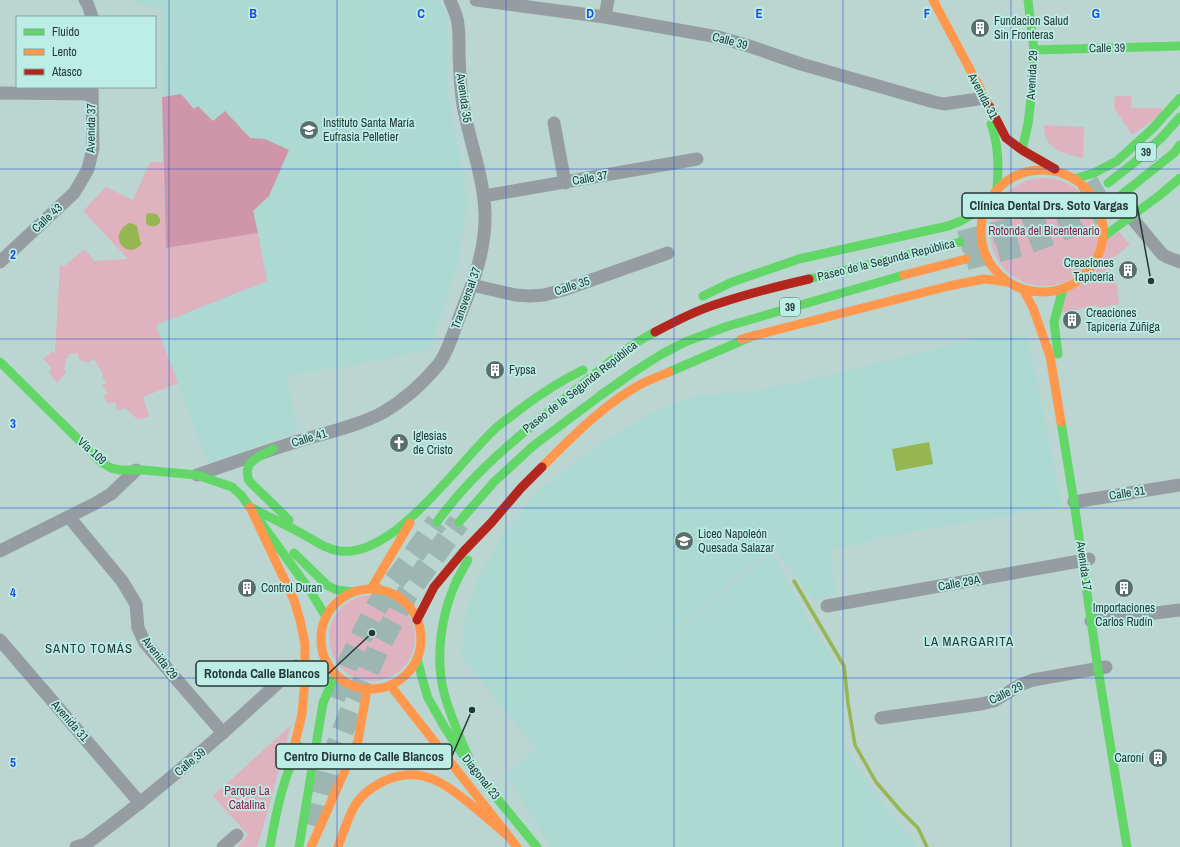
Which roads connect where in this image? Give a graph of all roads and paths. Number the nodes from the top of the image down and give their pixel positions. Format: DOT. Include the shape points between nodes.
graph roads {
  1 [pos="85,0"];
  2 [pos="450,0"];
  3 [pos="476,0"];
  4 [pos="608,0"];
  5 [pos="924,0"];
  6 [pos="933,0"];
  7 [pos="1028,0"];
  8 [pos="92,16"];
  9 [pos="605,17"];
  10 [pos="1180,46"];
  11 [pos="1034,50"];
  12 [pos="92,90"];
  13 [pos="0,93"];
  14 [pos="1180,98"];
  15 [pos="978,99"];
  16 [pos="1180,117"];
  17 [pos="554,123"];
  18 [pos="1180,145"];
  19 [pos="1022,150"];
  20 [pos="697,159"];
  21 [pos="88,169"];
  22 [pos="1058,171"];
  23 [pos="1180,178"];
  24 [pos="1074,179"];
  25 [pos="565,182"];
  26 [pos="1108,183"];
  27 [pos="997,188"];
  28 [pos="484,196"];
  29 [pos="1116,200"];
  30 [pos="986,206"];
  31 [pos="1131,217"];
  32 [pos="1103,237"];
  33 [pos="960,242"];
  34 [pos="668,253"];
  35 [pos="966,259"];
  36 [pos="0,262"];
  37 [pos="1180,262"];
  38 [pos="1008,282"];
  39 [pos="472,285"];
  40 [pos="1023,289"];
  41 [pos="1063,289"];
  42 [pos="692,301"];
  43 [pos="668,316"];
  44 [pos="754,335"];
  45 [pos="639,340"];
  46 [pos="622,352"];
  47 [pos="675,359"];
  48 [pos="0,362"];
  49 [pos="661,365"];
  50 [pos="625,378"];
  51 [pos="415,388"];
  52 [pos="273,449"];
  53 [pos="136,470"];
  54 [pos="197,475"];
  55 [pos="1180,485"];
  56 [pos="1078,501"];
  57 [pos="250,507"];
  58 [pos="416,514"];
  59 [pos="69,517"];
  60 [pos="437,522"];
  61 [pos="459,522"];
  62 [pos="491,523"];
  63 [pos="304,535"];
  64 [pos="0,551"];
  65 [pos="1086,559"];
  66 [pos="371,589"];
  67 [pos="353,592"];
  68 [pos="827,606"];
  69 [pos="1180,610"];
  70 [pos="326,617"];
  71 [pos="417,620"];
  72 [pos="1095,620"];
  73 [pos="0,640"];
  74 [pos="417,658"];
  75 [pos="296,666"];
  76 [pos="1102,668"];
  77 [pos="336,675"];
  78 [pos="390,685"];
  79 [pos="367,689"];
  80 [pos="322,703"];
  81 [pos="881,718"];
  82 [pos="223,733"];
  83 [pos="358,741"];
  84 [pos="291,760"];
  85 [pos="474,770"];
  86 [pos="347,787"];
  87 [pos="140,803"];
  88 [pos="340,818"];
  89 [pos="237,835"];
  90 [pos="509,837"];
  91 [pos="76,847"];
  92 [pos="223,847"];
  93 [pos="270,847"];
  94 [pos="299,847"];
  95 [pos="311,847"];
  96 [pos="336,847"];
  97 [pos="517,847"];
  98 [pos="537,847"];
  99 [pos="1127,847"];
  100 [pos="1134,847"];
  1 -- 8 [label="street"];
  2 -- 28 [label="street, Avenida 35" via="459,29 464,114"];
  3 -- 9 [label="street, Calle 39"];
  4 -- 9 [label="street"];
  5 -- 15 [label="main road, Avenida 31"];
  6 -- 19 [label="main road, Avenida 31" via="1006,138"];
  7 -- 11 [label="main road, Avenida 29"];
  9 -- 15 [label="street, Calle 39" via="718,37 800,64 934,102 944,104"];
  10 -- 11 [label="main road, Calle 39"];
  11 -- 19 [label="main road, Avenida 29" via="1032,91"];
  12 -- 13 [label="street"];
  12 -- 21 [label="street, Avenida 37" via="92,148"];
  14 -- 24 [label="main road" via="1152,129 1117,161 1094,173"];
  15 -- 27 [label="main road, Avenida 31" via="995,132 998,146"];
  16 -- 26 [label="main road, 39" via="1140,158"];
  17 -- 25 [label="street"];
  18 -- 29 [label="main road, 39" via="1174,153"];
  19 -- 22 [label="main road, Avenida 31"];
  20 -- 25 [label="street, Calle 37"];
  21 -- 36 [label="street, Calle 43" via="74,193"];
  22 -- 24 [label="main road"];
  22 -- 27 [label="main road" via="1026,171"];
  23 -- 31 [label="main road"];
  24 -- 32 [label="main road" via="1089,191 1096,201 1102,219"];
  25 -- 28 [label="street, Calle 37"];
  27 -- 30 [label="main road"];
  28 -- 39 [label="street, Transversal 37" via="484,242"];
  30 -- 38 [label="main road" via="981,226 983,248 993,267"];
  30 -- 42 [label="main road" via="948,226 799,259 732,282"];
  31 -- 32 [label="main road"];
  31 -- 37 [label="street" via="1162,254"];
  32 -- 41 [label="main road" via="1099,254 1090,269 1078,281"];
  33 -- 45 [label="main road, Paseo de la Segunda República / 39" via="778,286 719,303"];
  34 -- 39 [label="street, Calle 35" via="544,295 515,295"];
  35 -- 50 [label="main road, Paseo de la Segunda República / 39" via="732,324 672,349"];
  38 -- 40 [label="main road"];
  38 -- 44 [label="main road" via="984,279 956,284"];
  39 -- 51 [label="street, Transversal 37" via="450,343 439,363"];
  40 -- 41 [label="main road" via="1033,292"];
  40 -- 56 [label="main road, Avenida 17" via="1033,308 1050,356"];
  41 -- 56 [label="main road, Avenida 17" via="1055,315 1054,331"];
  43 -- 45 [label="main road"];
  44 -- 47 [label="main road"];
  44 -- 62 [label="main road" via="643,383 609,405 521,488"];
  45 -- 46 [label="main road, Paseo de la Segunda República / 39"];
  46 -- 58 [label="main road" via="573,375 495,429"];
  46 -- 60 [label="main road, Paseo de la Segunda República / 39" via="515,439 476,476"];
  48 -- 53 [label="main road, Vía 109" via="101,462 111,468"];
  49 -- 50 [label="main road"];
  50 -- 61 [label="main road, Paseo de la Segunda República / 39" via="532,446 482,495"];
  51 -- 52 [label="street, Calle 41" via="381,414"];
  52 -- 54 [label="street, Calle 41"];
  52 -- 63 [label="main road" via="248,467 249,481"];
  53 -- 54 [label="main road, Vía 109"];
  53 -- 59 [label="street" via="111,494"];
  54 -- 57 [label="main road, Vía 109" via="232,487"];
  55 -- 56 [label="street, Calle 31"];
  56 -- 65 [label="main road, Avenida 17"];
  57 -- 63 [label="main road"];
  57 -- 67 [label="main road, Vía 109" via="328,586 336,590"];
  57 -- 70 [label="main road, Vía 109"];
  57 -- 84 [label="main road" via="294,600 305,644 302,714"];
  58 -- 63 [label="main road" via="385,537 356,549 333,549 320,545"];
  58 -- 66 [label="main road"];
  59 -- 64 [label="street"];
  59 -- 82 [label="street, Avenida 29" via="122,581 136,604 138,628 145,643"];
  62 -- 71 [label="main road" via="434,587"];
  62 -- 85 [label="main road" via="456,582 447,607 441,637 440,666 444,692"];
  65 -- 68 [label="street, Calle 29A"];
  65 -- 72 [label="main road, Avenida 17"];
  66 -- 67 [label="main road"];
  66 -- 71 [label="main road" via="381,590 399,598"];
  67 -- 70 [label="main road" via="337,602"];
  69 -- 72 [label="street"];
  70 -- 77 [label="main road" via="321,634 322,652"];
  71 -- 74 [label="main road" via="420,639"];
  72 -- 76 [label="main road, Avenida 17"];
  73 -- 87 [label="street, Avenida 31"];
  74 -- 78 [label="main road" via="406,674"];
  74 -- 85 [label="main road, Diagonal 23" via="423,686 434,709 448,734"];
  75 -- 82 [label="street, Calle 39"];
  76 -- 81 [label="street, Calle 29" via="1033,680 994,701 981,704"];
  76 -- 99 [label="main road, Avenida 17"];
  76 -- 100 [label="main road, Avenida 17"];
  77 -- 79 [label="main road" via="350,685"];
  77 -- 80 [label="main road"];
  78 -- 79 [label="main road"];
  78 -- 90 [label="main road"];
  79 -- 83 [label="main road"];
  80 -- 84 [label="main road"];
  80 -- 94 [label="main road"];
  82 -- 87 [label="street, Calle 39"];
  83 -- 86 [label="main road"];
  83 -- 95 [label="main road"];
  84 -- 93 [label="main road" via="282,788"];
  85 -- 98 [label="main road, Diagonal 23"];
  87 -- 91 [label="street, Calle 39" via="86,844"];
  88 -- 96 [label="main road"];
  89 -- 92 [label="street"];
  90 -- 96 [label="main road" via="449,786 434,778 415,774 399,775 380,783 363,795"];
  90 -- 97 [label="main road"];
}
